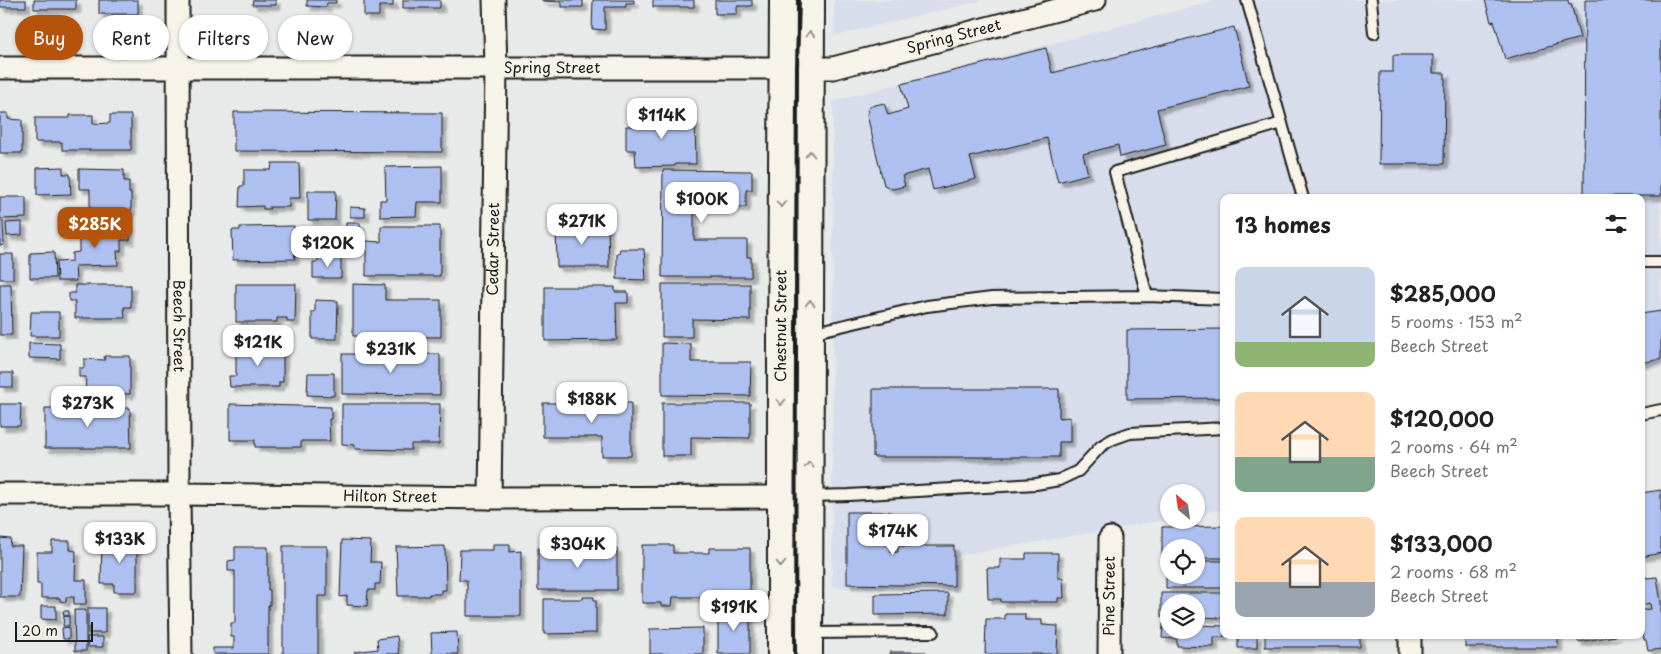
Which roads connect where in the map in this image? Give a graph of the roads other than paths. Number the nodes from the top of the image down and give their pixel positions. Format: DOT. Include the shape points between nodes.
graph roads {
  1 [pos="178,0"];
  2 [pos="494,0"];
  3 [pos="782,0"];
  4 [pos="811,0"];
  5 [pos="1095,0"];
  6 [pos="1247,0"];
  7 [pos="1371,0"];
  8 [pos="1374,33"];
  9 [pos="496,67"];
  10 [pos="781,67"];
  11 [pos="0,68"];
  12 [pos="178,68"];
  13 [pos="810,68"];
  14 [pos="1282,123"];
  15 [pos="1301,194"];
  16 [pos="1645,262"];
  17 [pos="1660,262"];
  18 [pos="1147,296"];
  19 [pos="1220,299"];
  20 [pos="810,333"];
  21 [pos="1661,410"];
  22 [pos="1645,413"];
  23 [pos="1220,428"];
  24 [pos="0,494"];
  25 [pos="179,494"];
  26 [pos="809,496"];
  27 [pos="781,497"];
  28 [pos="490,498"];
  29 [pos="1110,538"];
  30 [pos="933,632"];
  31 [pos="1410,639"];
  32 [pos="809,643"];
  33 [pos="181,654"];
  34 [pos="782,654"];
  35 [pos="1109,654"];
  36 [pos="1410,654"];
  1 -- 12 [label="street, Beech Street"];
  2 -- 9 [label="street, Cedar Street"];
  3 -- 10 [label="street, Chestnut Street"];
  13 -- 4 [label="street, Chestnut Street, one-way"];
  5 -- 13 [label="street, Spring Street" via="833,68"];
  6 -- 14 [label="lane"];
  7 -- 8 [label="lane"];
  9 -- 10 [label="street, Spring Street"];
  9 -- 12 [label="street, Spring Street"];
  9 -- 28 [label="street, Cedar Street"];
  10 -- 13 [label="street, Spring Street"];
  10 -- 27 [label="street, Chestnut Street, one-way"];
  11 -- 12 [label="street, Spring Street"];
  12 -- 25 [label="street, Beech Street"];
  20 -- 13 [label="street, Chestnut Street, one-way"];
  14 -- 15 [label="lane"];
  14 -- 18 [label="lane" via="1115,172"];
  16 -- 17 [label="lane"];
  18 -- 19 [label="lane"];
  18 -- 20 [label="lane" via="992,298 927,306"];
  26 -- 20 [label="street, Chestnut Street, one-way"];
  21 -- 22 [label="lane"];
  23 -- 26 [label="lane" via="1130,433 1101,446 1078,471 1059,480 1036,484"];
  24 -- 25 [label="street, Hilton Street"];
  25 -- 28 [label="street, Hilton Street"];
  25 -- 33 [label="street, Beech Street"];
  26 -- 32 [label="street, Chestnut Street"];
  27 -- 28 [label="street, Hilton Street"];
  27 -- 34 [label="street, Chestnut Street, one-way"];
  29 -- 35 [label="street, Pine Street"];
  30 -- 32 [label="lane"];
  31 -- 36 [label="street"];
}
